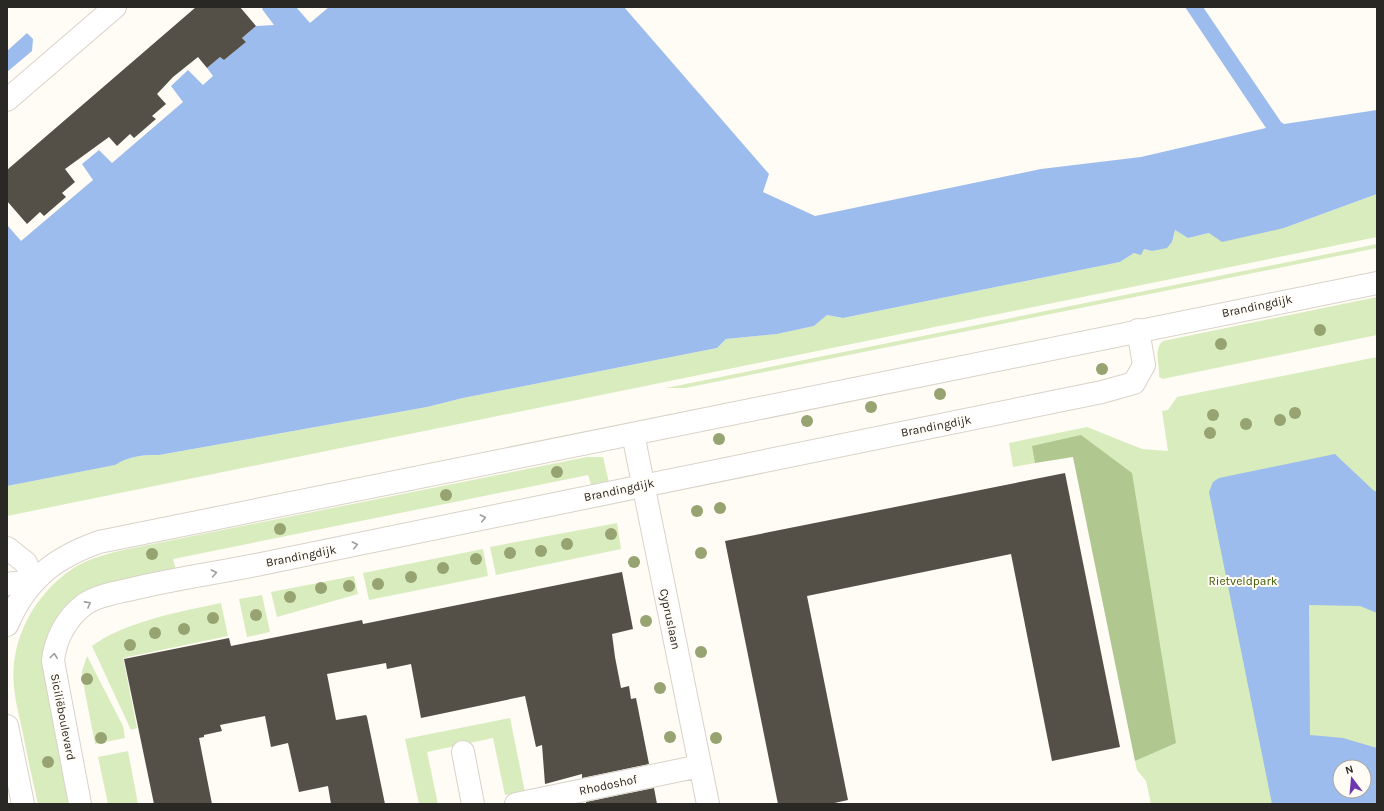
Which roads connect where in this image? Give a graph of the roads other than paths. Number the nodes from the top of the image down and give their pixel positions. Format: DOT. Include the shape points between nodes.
graph roads {
  1 [pos="115,7"];
  2 [pos="7,100"];
  3 [pos="1377,283"];
  4 [pos="1138,330"];
  5 [pos="633,434"];
  6 [pos="644,485"];
  7 [pos="7,548"];
  8 [pos="33,581"];
  9 [pos="7,584"];
  10 [pos="7,625"];
  11 [pos="62,631"];
  12 [pos="7,726"];
  13 [pos="462,752"];
  14 [pos="700,766"];
  15 [pos="23,804"];
  16 [pos="80,804"];
  17 [pos="473,804"];
  18 [pos="516,804"];
  19 [pos="708,804"];
  1 -- 2 [label="street"];
  3 -- 4 [label="street, Brandingdijk"];
  4 -- 5 [label="street, Brandingdijk"];
  4 -- 6 [label="street, Brandingdijk" via="1144,365 1134,383 964,421"];
  5 -- 6 [label="street, Cypruslaan"];
  5 -- 8 [label="street, Brandingdijk" via="99,542 58,560"];
  11 -- 6 [label="street, Brandingdijk, one-way" via="85,604 107,595"];
  6 -- 14 [label="street, Cypruslaan"];
  7 -- 8 [label="street" via="26,563"];
  8 -- 9 [label="street"];
  8 -- 10 [label="street" via="20,599"];
  16 -- 11 [label="street, Siciliëboulevard, one-way" via="54,671 54,651"];
  12 -- 15 [label="street"];
  13 -- 17 [label="street"];
  14 -- 18 [label="street, Rhodoshof"];
  14 -- 19 [label="street, Cypruslaan"];
}
